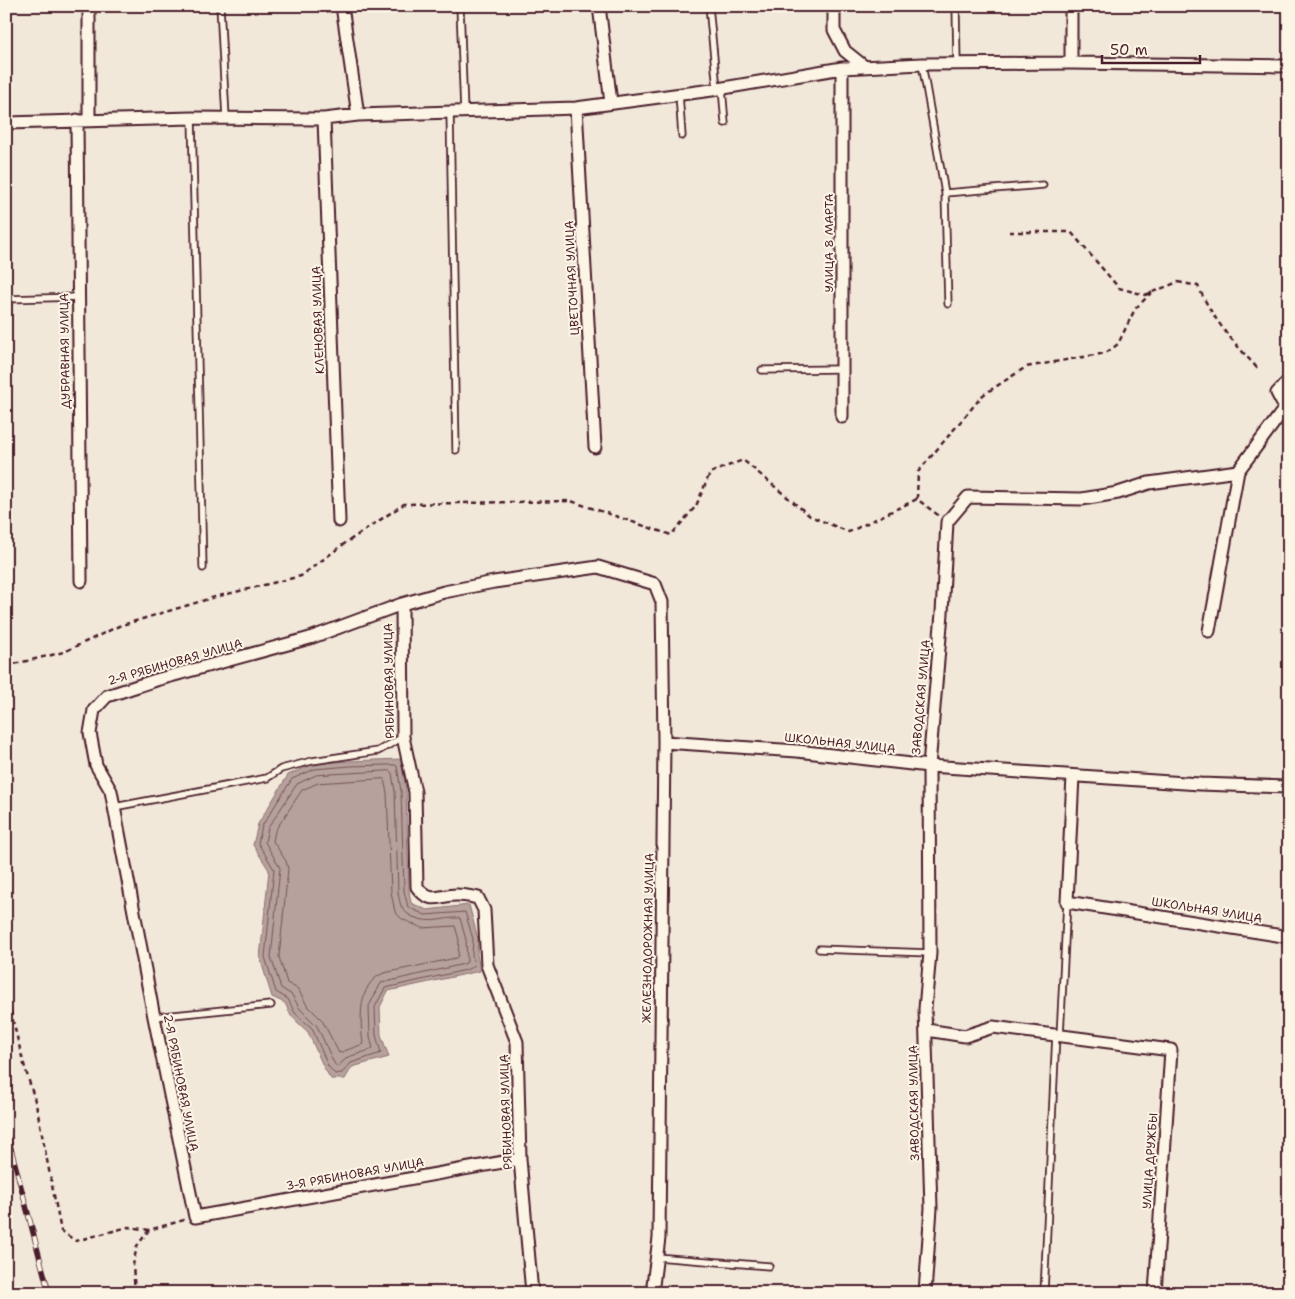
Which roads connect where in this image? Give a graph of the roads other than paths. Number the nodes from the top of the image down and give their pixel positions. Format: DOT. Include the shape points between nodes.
graph roads {
  1 [pos="89,6"];
  2 [pos="220,6"];
  3 [pos="342,6"];
  4 [pos="460,6"];
  5 [pos="599,6"];
  6 [pos="709,6"];
  7 [pos="834,6"];
  8 [pos="956,6"];
  9 [pos="1072,6"];
  10 [pos="1071,63"];
  11 [pos="922,64"];
  12 [pos="957,64"];
  13 [pos="865,66"];
  14 [pos="1289,66"];
  15 [pos="842,68"];
  16 [pos="720,88"];
  17 [pos="678,94"];
  18 [pos="611,103"];
  19 [pos="576,108"];
  20 [pos="450,112"];
  21 [pos="464,112"];
  22 [pos="358,115"];
  23 [pos="192,118"];
  24 [pos="226,118"];
  25 [pos="324,119"];
  26 [pos="77,120"];
  27 [pos="89,120"];
  28 [pos="726,123"];
  29 [pos="6,124"];
  30 [pos="682,136"];
  31 [pos="1043,185"];
  32 [pos="945,193"];
  33 [pos="79,297"];
  34 [pos="6,299"];
  35 [pos="948,304"];
  36 [pos="842,369"];
  37 [pos="762,370"];
  38 [pos="1289,380"];
  39 [pos="1287,408"];
  40 [pos="842,417"];
  41 [pos="595,447"];
  42 [pos="456,450"];
  43 [pos="1238,471"];
  44 [pos="339,521"];
  45 [pos="203,568"];
  46 [pos="81,581"];
  47 [pos="655,584"];
  48 [pos="402,604"];
  49 [pos="1209,631"];
  50 [pos="403,737"];
  51 [pos="664,742"];
  52 [pos="929,766"];
  53 [pos="1073,776"];
  54 [pos="1289,787"];
  55 [pos="114,807"];
  56 [pos="1067,902"];
  57 [pos="1289,937"];
  58 [pos="819,949"];
  59 [pos="930,953"];
  60 [pos="271,1005"];
  61 [pos="154,1017"];
  62 [pos="927,1030"];
  63 [pos="1058,1035"];
  64 [pos="520,1159"];
  65 [pos="195,1217"];
  66 [pos="656,1257"];
  67 [pos="769,1266"];
  68 [pos="532,1293"];
  69 [pos="652,1293"];
  70 [pos="925,1293"];
  71 [pos="1044,1293"];
  72 [pos="1155,1293"];
  1 -- 27 [label="street"];
  2 -- 24 [label="lane"];
  3 -- 22 [label="street"];
  4 -- 21 [label="lane"];
  5 -- 18 [label="street"];
  6 -- 16 [label="lane"];
  7 -- 13 [label="street" via="834,30 845,51"];
  8 -- 12 [label="lane"];
  9 -- 10 [label="street"];
  10 -- 12 [label="street"];
  10 -- 14 [label="street"];
  11 -- 12 [label="street"];
  11 -- 13 [label="street"];
  11 -- 32 [label="lane"];
  13 -- 15 [label="street"];
  15 -- 16 [label="street"];
  15 -- 36 [label="street, УЛИЦА 8 МАРТА"];
  16 -- 17 [label="street"];
  16 -- 28 [label="lane"];
  17 -- 18 [label="street"];
  17 -- 30 [label="lane"];
  18 -- 19 [label="street"];
  19 -- 21 [label="street"];
  19 -- 41 [label="street, ЦВЕТОЧНАЯ УЛИЦА"];
  20 -- 21 [label="street"];
  20 -- 22 [label="street"];
  20 -- 42 [label="lane"];
  22 -- 25 [label="street"];
  23 -- 24 [label="street"];
  23 -- 27 [label="street"];
  23 -- 45 [label="lane"];
  24 -- 25 [label="street"];
  25 -- 44 [label="street, КЛЕНОВАЯ УЛИЦА"];
  26 -- 27 [label="street"];
  26 -- 29 [label="street"];
  26 -- 33 [label="street, ДУБРАВНАЯ УЛИЦА"];
  31 -- 32 [label="lane"];
  32 -- 35 [label="lane"];
  33 -- 34 [label="lane"];
  33 -- 46 [label="street, ДУБРАВНАЯ УЛИЦА"];
  36 -- 37 [label="lane"];
  36 -- 40 [label="street, УЛИЦА 8 МАРТА"];
  38 -- 39 [label="street" via="1277,393"];
  39 -- 43 [label="street"];
  43 -- 49 [label="street"];
  43 -- 52 [label="street, ЗАВОДСКАЯ УЛИЦА" via="1148,484 1118,493 1082,498 968,497 947,522"];
  47 -- 48 [label="street, 2-Я РЯБИНОВАЯ УЛИЦА" via="598,567 494,582"];
  47 -- 51 [label="street, ЖЕЛЕЗНОДОРОЖНАЯ УЛИЦА" via="662,602"];
  48 -- 50 [label="street, РЯБИНОВАЯ УЛИЦА"];
  48 -- 55 [label="street, 2-Я РЯБИНОВАЯ УЛИЦА" via="310,638 107,696 94,710 90,733 96,765 111,791"];
  50 -- 55 [label="lane" via="378,751 312,761 281,769 267,778"];
  50 -- 64 [label="street, РЯБИНОВАЯ УЛИЦА" via="415,792 417,887 423,895 433,899 456,894 478,898 484,910 488,965 517,1042"];
  51 -- 52 [label="street, ШКОЛЬНАЯ УЛИЦА"];
  51 -- 66 [label="street, ЖЕЛЕЗНОДОРОЖНАЯ УЛИЦА" via="659,1238"];
  52 -- 53 [label="street, ШКОЛЬНАЯ УЛИЦА"];
  52 -- 59 [label="street, ЗАВОДСКАЯ УЛИЦА"];
  53 -- 54 [label="street, ШКОЛЬНАЯ УЛИЦА"];
  53 -- 56 [label="street"];
  55 -- 61 [label="street, 2-Я РЯБИНОВАЯ УЛИЦА"];
  56 -- 57 [label="street, ШКОЛЬНАЯ УЛИЦА"];
  56 -- 63 [label="lane"];
  58 -- 59 [label="lane"];
  59 -- 62 [label="street, ЗАВОДСКАЯ УЛИЦА" via="925,1009"];
  60 -- 61 [label="lane"];
  61 -- 65 [label="street, 2-Я РЯБИНОВАЯ УЛИЦА"];
  62 -- 63 [label="street" via="965,1036 993,1027"];
  62 -- 70 [label="street, ЗАВОДСКАЯ УЛИЦА" via="931,1208"];
  63 -- 71 [label="lane"];
  63 -- 72 [label="street, УЛИЦА ДРУЖБЫ" via="1171,1050"];
  64 -- 65 [label="street, 3-Я РЯБИНОВАЯ УЛИЦА"];
  64 -- 68 [label="street, РЯБИНОВАЯ УЛИЦА"];
  66 -- 67 [label="lane"];
  66 -- 69 [label="street, ЖЕЛЕЗНОДОРОЖНАЯ УЛИЦА"];
}
